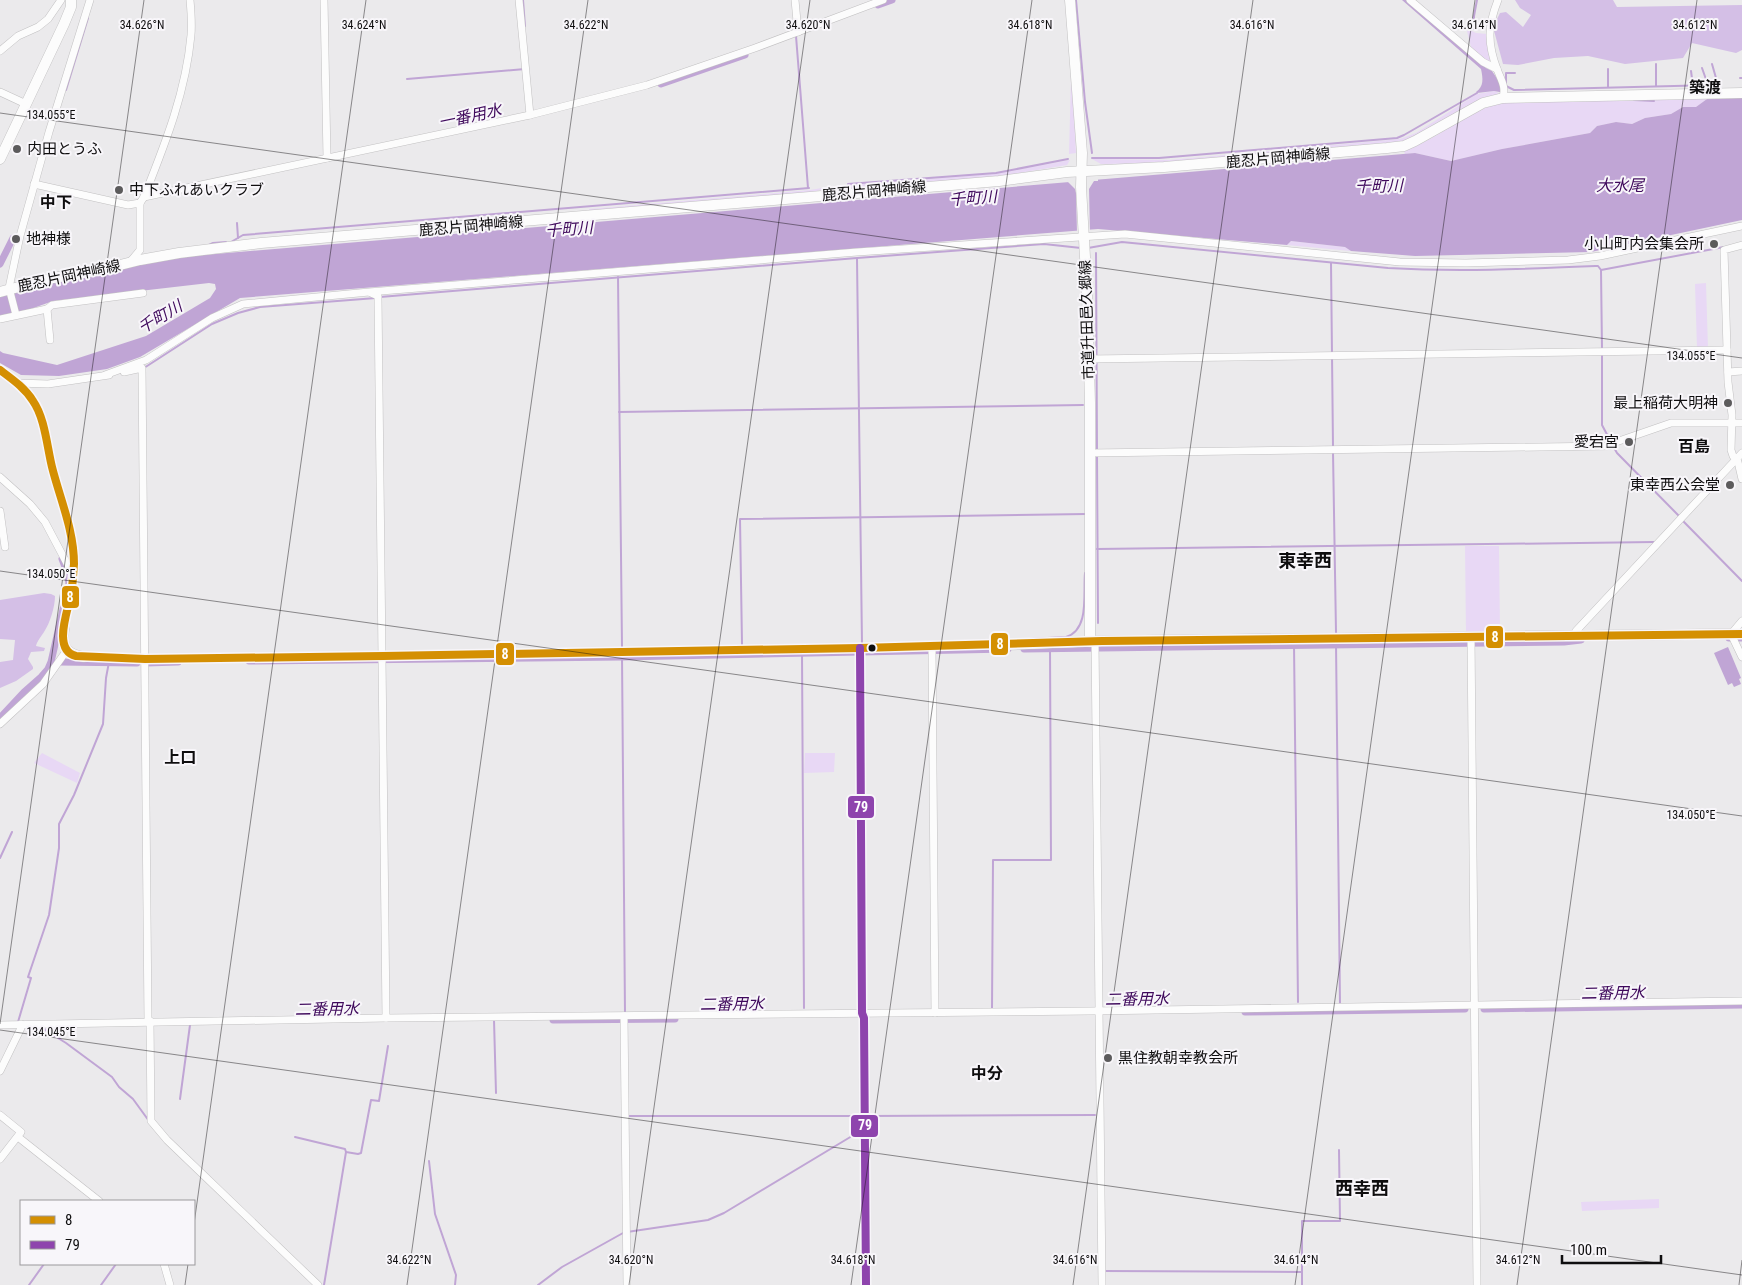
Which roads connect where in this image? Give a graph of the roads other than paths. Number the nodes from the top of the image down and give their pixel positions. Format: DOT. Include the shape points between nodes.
graph roads {
  1 [pos="61,0"];
  2 [pos="71,0"];
  3 [pos="90,0"];
  4 [pos="190,0"];
  5 [pos="324,0"];
  6 [pos="519,0"];
  7 [pos="795,0"];
  8 [pos="883,0"];
  9 [pos="1070,0"];
  10 [pos="1410,0"];
  11 [pos="1498,0"];
  12 [pos="798,32"];
  13 [pos="0,51"];
  14 [pos="1497,69"];
  15 [pos="0,92"];
  16 [pos="1504,92"];
  17 [pos="1742,93"];
  18 [pos="26,104"];
  19 [pos="530,114"];
  20 [pos="327,158"];
  21 [pos="0,159"];
  22 [pos="1081,175"];
  23 [pos="36,184"];
  24 [pos="142,200"];
  25 [pos="1742,226"];
  26 [pos="1084,237"];
  27 [pos="1742,245"];
  28 [pos="130,262"];
  29 [pos="6,291"];
  30 [pos="369,292"];
  31 [pos="143,293"];
  32 [pos="47,309"];
  33 [pos="16,314"];
  34 [pos="0,319"];
  35 [pos="50,340"];
  36 [pos="1727,350"];
  37 [pos="1094,358"];
  38 [pos="0,370"];
  39 [pos="1742,371"];
  40 [pos="1728,372"];
  41 [pos="105,375"];
  42 [pos="17,383"];
  43 [pos="1731,423"];
  44 [pos="1742,423"];
  45 [pos="1742,452"];
  46 [pos="1095,453"];
  47 [pos="1734,457"];
  48 [pos="0,477"];
  49 [pos="1742,479"];
  50 [pos="0,511"];
  51 [pos="5,547"];
  52 [pos="73,576"];
  53 [pos="1742,621"];
  54 [pos="64,629"];
  55 [pos="1471,636"];
  56 [pos="1575,636"];
  57 [pos="1735,636"];
  58 [pos="1003,645"];
  59 [pos="1094,645"];
  60 [pos="66,650"];
  61 [pos="932,650"];
  62 [pos="860,651"];
  63 [pos="84,657"];
  64 [pos="1742,657"];
  65 [pos="145,658"];
  66 [pos="383,658"];
  67 [pos="0,724"];
  68 [pos="1742,1001"];
  69 [pos="1474,1005"];
  70 [pos="935,1013"];
  71 [pos="1099,1013"];
  72 [pos="863,1015"];
  73 [pos="386,1018"];
  74 [pos="624,1018"];
  75 [pos="150,1023"];
  76 [pos="0,1024"];
  77 [pos="22,1024"];
  78 [pos="0,1071"];
  79 [pos="0,1115"];
  80 [pos="18,1137"];
  81 [pos="0,1159"];
  82 [pos="98,1200"];
  83 [pos="164,1265"];
  84 [pos="170,1285"];
  85 [pos="318,1285"];
  86 [pos="627,1285"];
  87 [pos="866,1285"];
  88 [pos="1102,1285"];
  89 [pos="1477,1285"];
  1 -- 13 [label="street" via="48,19"];
  2 -- 18 [label="main road" via="64,24"];
  3 -- 23 [label="street"];
  4 -- 24 [label="street" via="191,34 180,96 167,139"];
  5 -- 20 [label="street"];
  6 -- 19 [label="street"];
  7 -- 12 [label="street"];
  8 -- 12 [label="street"];
  9 -- 22 [label="main road, 市道升田邑久郷線"];
  10 -- 14 [label="street" via="1483,62"];
  11 -- 14 [label="street" via="1489,34"];
  12 -- 19 [label="street" via="666,80"];
  14 -- 16 [label="street"];
  15 -- 18 [label="street"];
  16 -- 17 [label="main road, 鹿忍片岡神崎線"];
  16 -- 22 [label="main road, 鹿忍片岡神崎線" via="1404,146"];
  18 -- 21 [label="main road"];
  19 -- 20 [label="street"];
  20 -- 24 [label="street"];
  22 -- 26 [label="main road, 市道升田邑久郷線"];
  22 -- 28 [label="main road, 鹿忍片岡神崎線" via="261,244"];
  23 -- 24 [label="street" via="128,205"];
  23 -- 29 [label="street"];
  24 -- 28 [label="street" via="140,250"];
  25 -- 26 [label="street" via="1600,256 1466,263 1400,262 1125,234"];
  26 -- 30 [label="street"];
  26 -- 37 [label="main road, 市道升田邑久郷線"];
  27 -- 36 [label="street" via="1724,250"];
  28 -- 29 [label="main road, 鹿忍片岡神崎線"];
  29 -- 33 [label="street"];
  30 -- 41 [label="street" via="243,304 212,318 146,360"];
  30 -- 66 [label="street" via="378,297"];
  31 -- 32 [label="street" via="52,305"];
  32 -- 33 [label="street"];
  32 -- 35 [label="street"];
  33 -- 34 [label="street"];
  36 -- 37 [label="street"];
  36 -- 40 [label="street"];
  37 -- 46 [label="main road, 市道升田邑久郷線"];
  38 -- 42 [label="street"];
  39 -- 40 [label="street"];
  40 -- 43 [label="street"];
  41 -- 42 [label="street" via="48,384"];
  41 -- 65 [label="street" via="142,368"];
  42 -- 52 [label="street" via="34,402 40,417 66,512 73,548"];
  43 -- 44 [label="street"];
  43 -- 46 [label="street" via="1671,423 1609,446"];
  43 -- 47 [label="street" via="1730,450"];
  45 -- 47 [label="street"];
  46 -- 59 [label="main road, 市道升田邑久郷線"];
  47 -- 49 [label="street"];
  47 -- 56 [label="street" via="1576,631"];
  48 -- 52 [label="street" via="45,522"];
  50 -- 51 [label="street"];
  52 -- 54 [label="street"];
  53 -- 57 [label="street"];
  54 -- 60 [label="main road"];
  55 -- 56 [label="main road"];
  55 -- 59 [label="main road"];
  55 -- 69 [label="street"];
  56 -- 57 [label="main road"];
  57 -- 64 [label="street"];
  58 -- 59 [label="main road"];
  58 -- 61 [label="street"];
  59 -- 71 [label="street"];
  60 -- 63 [label="main road"];
  60 -- 67 [label="street" via="43,684"];
  61 -- 62 [label="street"];
  61 -- 70 [label="street"];
  62 -- 66 [label="street"];
  62 -- 72 [label="street"];
  63 -- 65 [label="street"];
  65 -- 66 [label="street"];
  65 -- 75 [label="street"];
  66 -- 73 [label="street"];
  68 -- 69 [label="street"];
  69 -- 71 [label="street"];
  69 -- 89 [label="street"];
  70 -- 71 [label="street"];
  70 -- 72 [label="street"];
  71 -- 88 [label="street"];
  72 -- 74 [label="street"];
  72 -- 87 [label="street"];
  73 -- 74 [label="street"];
  73 -- 75 [label="street"];
  74 -- 86 [label="street"];
  75 -- 77 [label="street"];
  75 -- 85 [label="street" via="151,1121"];
  76 -- 77 [label="street"];
  77 -- 78 [label="street"];
  79 -- 80 [label="street" via="21,1132"];
  80 -- 81 [label="street"];
  80 -- 82 [label="street"];
  83 -- 84 [label="street"];
}
